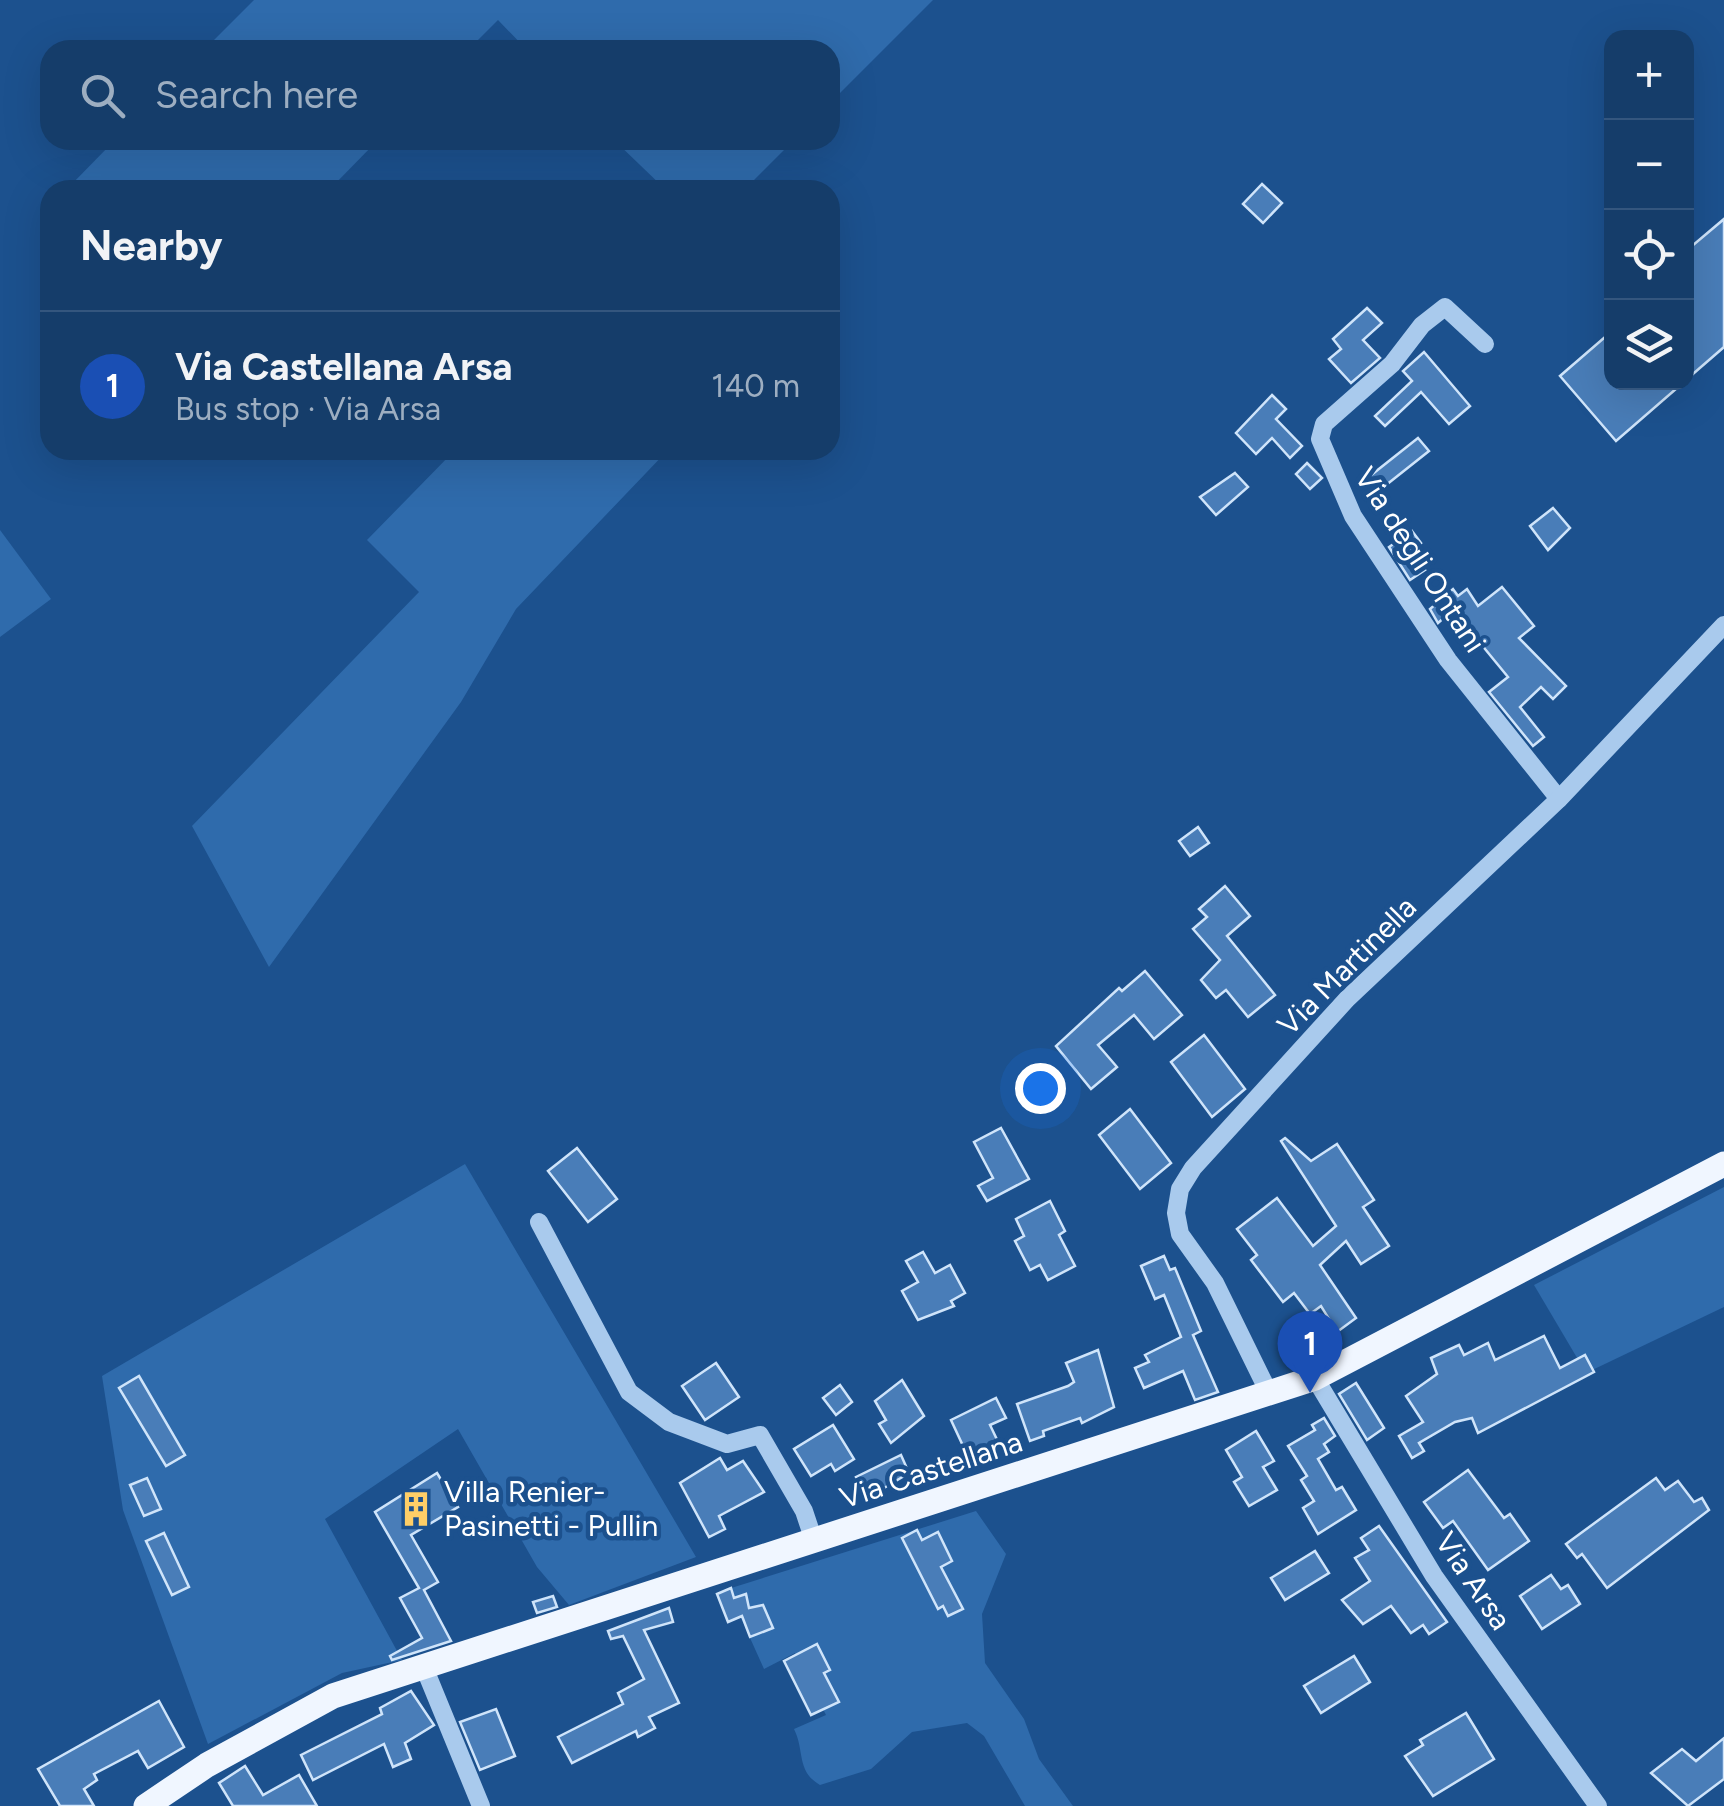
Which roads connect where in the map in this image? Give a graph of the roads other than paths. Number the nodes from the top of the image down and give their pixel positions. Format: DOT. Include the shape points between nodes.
graph roads {
  1 [pos="1486,344"];
  2 [pos="1724,626"];
  3 [pos="1559,798"];
  4 [pos="1724,1164"];
  5 [pos="540,1222"];
  6 [pos="1315,1378"];
  7 [pos="1270,1395"];
  8 [pos="814,1541"];
  9 [pos="424,1667"];
  10 [pos="146,1806"];
  11 [pos="481,1806"];
  12 [pos="1598,1806"];
  1 -- 3 [label="street, Via degli Ontani" via="1445,307 1324,424 1320,440 1353,516 1438,644"];
  2 -- 3 [label="street, Via Martinella"];
  3 -- 7 [label="street, Via Martinella" via="1347,999 1180,1189 1180,1234 1215,1283"];
  4 -- 6 [label="main road, Via Castellana"];
  5 -- 8 [label="street" via="629,1392 669,1422 728,1444 760,1435"];
  6 -- 7 [label="main road, Via Castellana"];
  6 -- 12 [label="street, Via Arsa" via="1434,1576"];
  7 -- 8 [label="main road, Via Castellana"];
  8 -- 9 [label="main road, Via Castellana"];
  9 -- 10 [label="main road, Via Castellana" via="333,1696"];
  9 -- 11 [label="street"];
}
